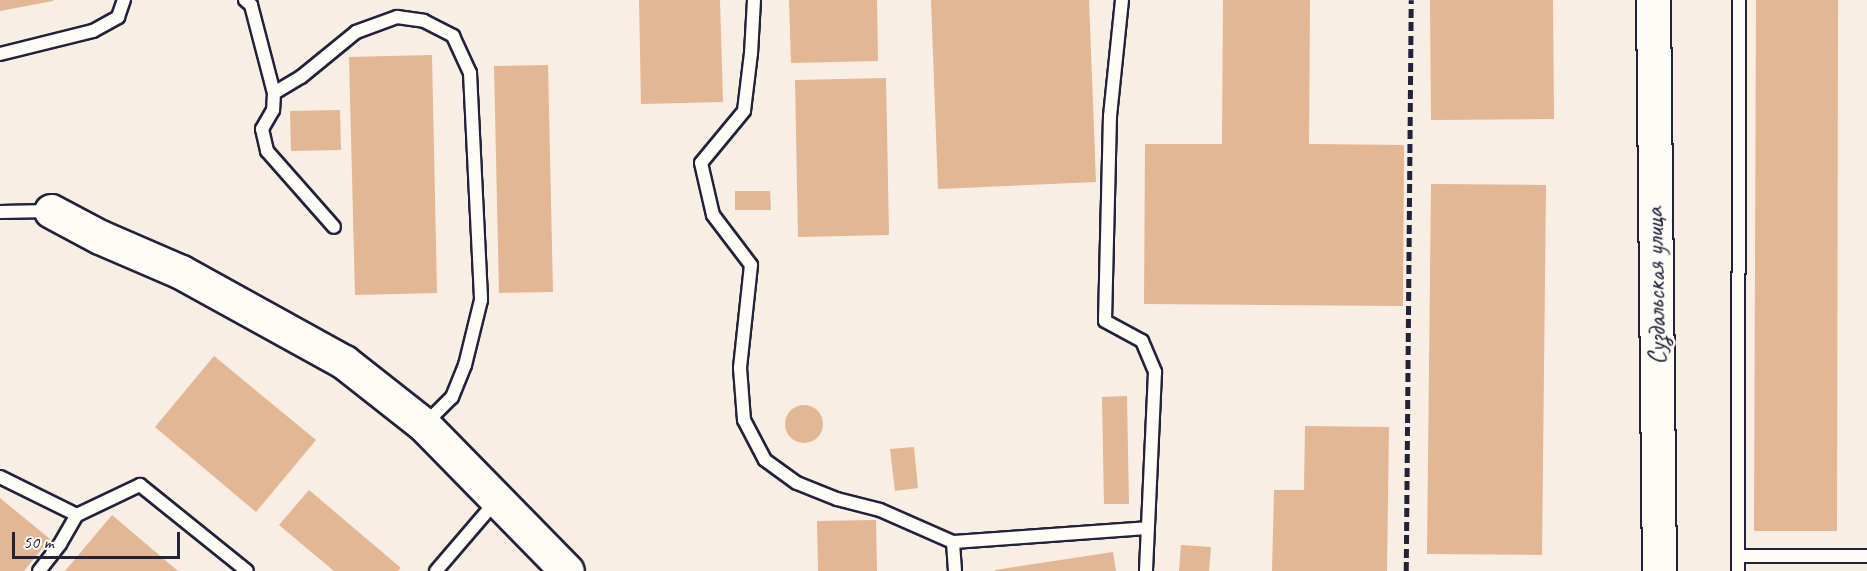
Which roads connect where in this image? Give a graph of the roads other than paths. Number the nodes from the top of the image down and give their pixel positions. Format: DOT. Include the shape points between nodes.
graph roads {
  1 [pos="124,0"];
  2 [pos="245,0"];
  3 [pos="754,0"];
  4 [pos="1122,0"];
  5 [pos="1653,0"];
  6 [pos="1739,0"];
  7 [pos="0,54"];
  8 [pos="274,93"];
  9 [pos="51,211"];
  10 [pos="0,212"];
  11 [pos="334,227"];
  12 [pos="424,425"];
  13 [pos="0,477"];
  14 [pos="497,500"];
  15 [pos="76,515"];
  16 [pos="1147,528"];
  17 [pos="953,542"];
  18 [pos="1738,556"];
  19 [pos="1867,556"];
  20 [pos="39,571"];
  21 [pos="247,571"];
  22 [pos="436,571"];
  23 [pos="567,571"];
  24 [pos="955,571"];
  25 [pos="1146,571"];
  26 [pos="1659,571"];
  27 [pos="1738,571"];
  1 -- 7 [label="lane" via="117,17 93,31"];
  2 -- 8 [label="lane" via="251,5"];
  3 -- 17 [label="lane" via="744,111 701,163 713,215 751,265 740,368 744,420 765,460 796,483 880,510"];
  4 -- 16 [label="lane" via="1110,116 1105,321 1142,341 1155,372"];
  5 -- 26 [label="street, Суздальская улица"];
  6 -- 18 [label="lane"];
  8 -- 11 [label="lane" via="273,110 262,129 267,152"];
  8 -- 12 [label="lane" via="301,77 356,32 397,17 424,21 453,36 470,73 481,300 465,365 452,397"];
  9 -- 10 [label="lane"];
  9 -- 12 [label="street" via="181,272 344,362"];
  12 -- 14 [label="street"];
  13 -- 15 [label="lane"];
  14 -- 22 [label="lane"];
  14 -- 23 [label="street"];
  15 -- 20 [label="lane"];
  15 -- 21 [label="lane" via="140,485"];
  16 -- 17 [label="lane"];
  16 -- 25 [label="lane"];
  17 -- 24 [label="lane"];
  18 -- 19 [label="lane"];
  18 -- 27 [label="lane"];
}
